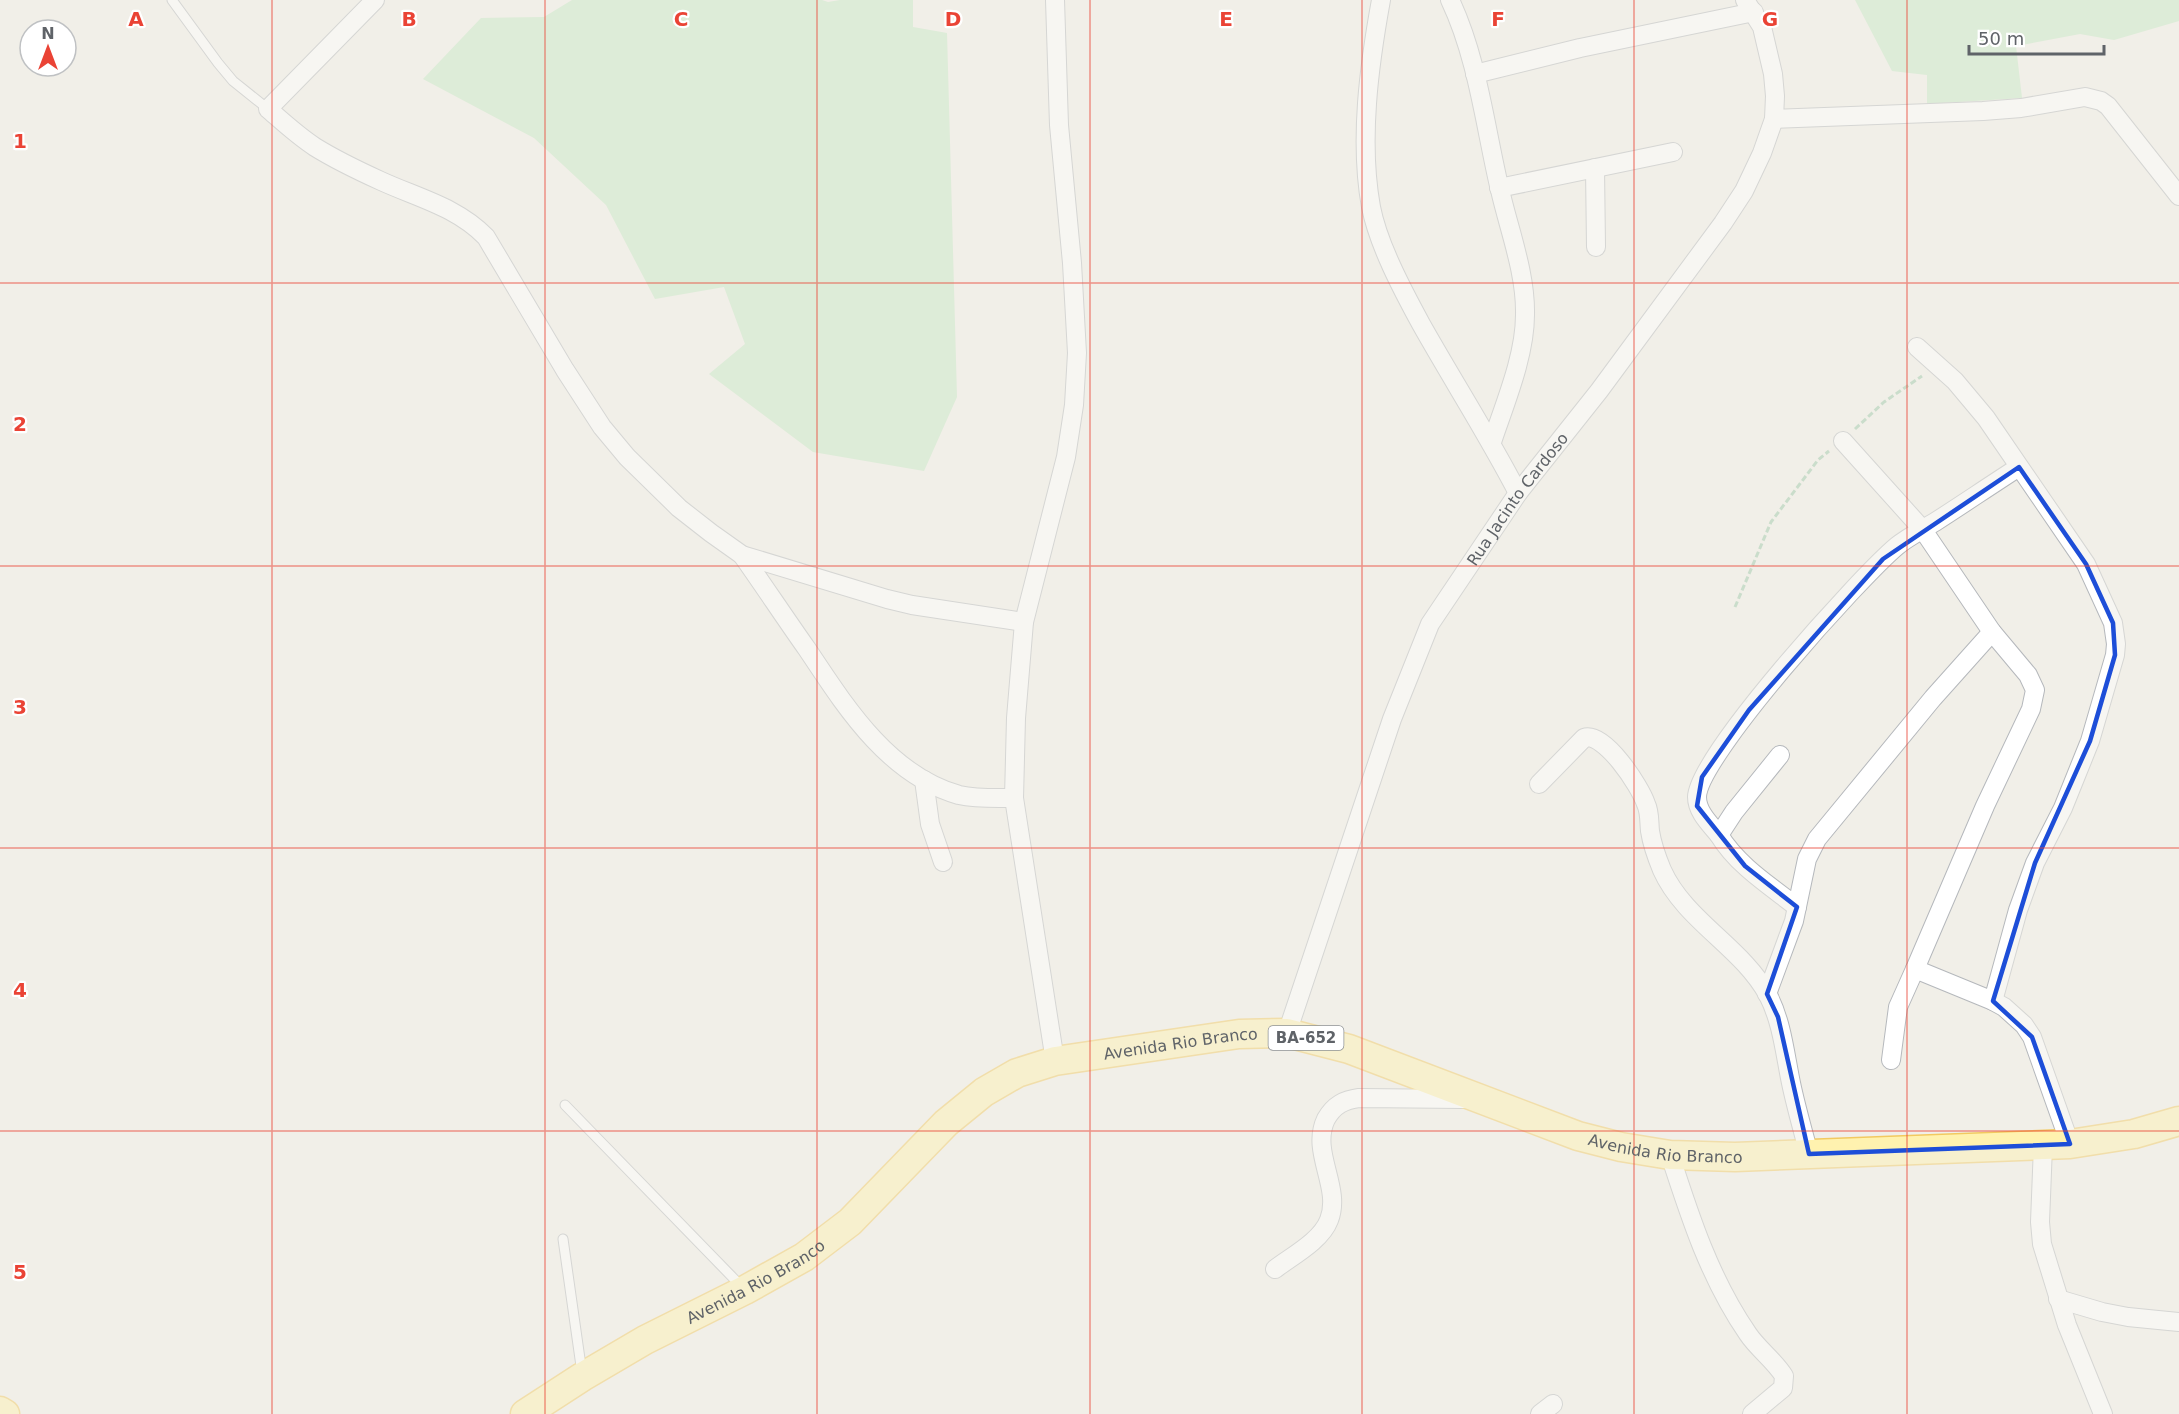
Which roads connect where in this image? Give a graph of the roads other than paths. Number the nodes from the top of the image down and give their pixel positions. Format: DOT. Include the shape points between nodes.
graph roads {
  1 [pos="172,0"];
  2 [pos="375,0"];
  3 [pos="1055,0"];
  4 [pos="1381,0"];
  5 [pos="1450,0"];
  6 [pos="1750,6"];
  7 [pos="1474,74"];
  8 [pos="268,109"];
  9 [pos="1774,119"];
  10 [pos="1673,152"];
  11 [pos="1595,168"];
  12 [pos="1499,188"];
  13 [pos="2179,196"];
  14 [pos="1596,247"];
  15 [pos="1917,347"];
  16 [pos="1843,441"];
  17 [pos="1492,442"];
  18 [pos="2019,467"];
  19 [pos="1518,493"];
  20 [pos="1923,530"];
  21 [pos="742,555"];
  22 [pos="1024,622"];
  23 [pos="1992,632"];
  24 [pos="1780,754"];
  25 [pos="924,780"];
  26 [pos="1539,784"];
  27 [pos="1014,798"];
  28 [pos="1719,836"];
  29 [pos="943,862"];
  30 [pos="1797,907"];
  31 [pos="1915,969"];
  32 [pos="1767,994"];
  33 [pos="1993,1001"];
  34 [pos="1287,1033"];
  35 [pos="1891,1060"];
  36 [pos="1056,1061"];
  37 [pos="1483,1099"];
  38 [pos="565,1105"];
  39 [pos="2178,1124"];
  40 [pos="2056,1145"];
  41 [pos="1809,1154"];
  42 [pos="1670,1155"];
  43 [pos="563,1239"];
  44 [pos="1275,1269"];
  45 [pos="745,1290"];
  46 [pos="2058,1299"];
  47 [pos="2179,1322"];
  48 [pos="582,1377"];
  49 [pos="0,1411"];
  50 [pos="5,1414"];
  51 [pos="525,1414"];
  52 [pos="1752,1414"];
  53 [pos="2103,1414"];
  1 -- 8 [label="lane" via="233,81"];
  2 -- 8 [label="street"];
  3 -- 22 [label="street" via="1059,125 1072,263 1076,364 1072,428"];
  4 -- 17 [label="street" via="1367,114 1366,179 1371,210 1407,298"];
  5 -- 7 [label="street"];
  6 -- 7 [label="street"];
  6 -- 9 [label="street, Rua Jacinto Cardoso" via="1768,47"];
  7 -- 12 [label="street"];
  8 -- 21 [label="street" via="332,157 472,223 486,237 602,427 680,508"];
  9 -- 13 [label="street" via="1983,111 2094,98 2117,116"];
  9 -- 19 [label="street, Rua Jacinto Cardoso" via="1754,171 1723,223"];
  10 -- 11 [label="street"];
  11 -- 12 [label="street"];
  11 -- 14 [label="street"];
  12 -- 17 [label="street" via="1525,292 1526,317 1515,370"];
  15 -- 18 [label="street" via="1968,395"];
  16 -- 20 [label="street"];
  17 -- 19 [label="street"];
  18 -- 20 [label="street"];
  18 -- 33 [label="street" via="2086,564 2113,623 2116,644 2090,741 2035,863"];
  19 -- 34 [label="street, Rua Jacinto Cardoso" via="1445,600 1420,646 1392,718"];
  20 -- 23 [label="street"];
  20 -- 28 [label="street" via="1883,559 1806,641 1749,710 1702,777 1697,806"];
  21 -- 22 [label="street" via="912,605"];
  21 -- 25 [label="street" via="843,703 882,746"];
  22 -- 27 [label="street"];
  23 -- 30 [label="street" via="1825,828 1807,859"];
  23 -- 31 [label="street" via="2028,675 2034,698"];
  24 -- 28 [label="street"];
  25 -- 27 [label="street" via="960,795"];
  25 -- 29 [label="street" via="930,824"];
  26 -- 32 [label="street" via="1584,738 1599,740 1641,794 1663,872 1697,919 1752,972"];
  27 -- 36 [label="street"];
  28 -- 30 [label="street" via="1745,866"];
  30 -- 32 [label="street"];
  31 -- 33 [label="street"];
  31 -- 35 [label="street" via="1898,1007"];
  32 -- 41 [label="street" via="1778,1017"];
  33 -- 40 [label="street" via="2015,1017 2032,1037"];
  34 -- 36 [label="main road, Avenida Rio Branco / BA-652" via="1239,1034"];
  34 -- 37 [label="main road, Avenida Rio Branco / BA-652" via="1349,1049"];
  36 -- 45 [label="main road, Avenida Rio Branco / BA-652" via="1017,1073 984,1092 946,1123 850,1222 804,1257"];
  37 -- 42 [label="main road, Avenida Rio Branco / BA-652" via="1578,1136"];
  37 -- 44 [label="street" via="1359,1098 1339,1103 1330,1112 1321,1135 1331,1198 1330,1218 1317,1237"];
  38 -- 45 [label="lane"];
  39 -- 40 [label="main road, Avenida Rio Branco / BA-652"];
  40 -- 41 [label="main road, Avenida Rio Branco / BA-652"];
  40 -- 46 [label="street" via="2040,1222 2042,1244"];
  41 -- 42 [label="main road, Avenida Rio Branco / BA-652"];
  42 -- 52 [label="street" via="1713,1272 1748,1335 1784,1376 1783,1388"];
  43 -- 48 [label="lane"];
  45 -- 48 [label="main road, Avenida Rio Branco / BA-652"];
  46 -- 47 [label="street" via="2120,1316"];
  46 -- 53 [label="street"];
  48 -- 51 [label="main road, Avenida Rio Branco / BA-652"];
  49 -- 50 [label="main road"];
}
